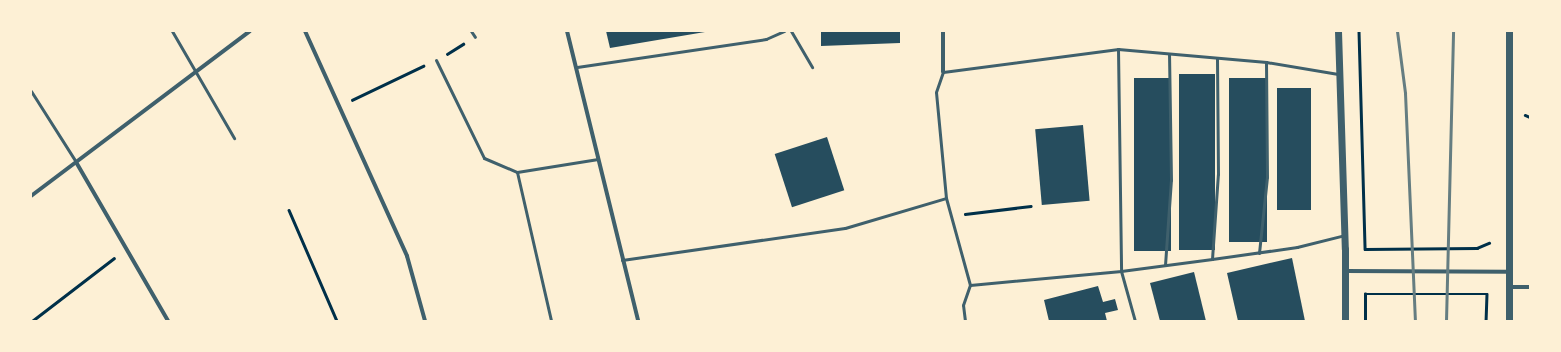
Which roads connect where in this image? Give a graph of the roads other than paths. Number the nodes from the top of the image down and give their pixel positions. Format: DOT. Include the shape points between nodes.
graph roads {
  1 [pos="172,31"];
  2 [pos="250,31"];
  3 [pos="305,31"];
  4 [pos="471,31"];
  5 [pos="567,31"];
  6 [pos="784,31"];
  7 [pos="791,31"];
  8 [pos="943,31"];
  9 [pos="1338,31"];
  10 [pos="1509,31"];
  11 [pos="475,37"];
  12 [pos="1118,49"];
  13 [pos="1169,54"];
  14 [pos="1216,58"];
  15 [pos="436,60"];
  16 [pos="1266,62"];
  17 [pos="577,67"];
  18 [pos="812,67"];
  19 [pos="196,70"];
  20 [pos="943,72"];
  21 [pos="1338,74"];
  22 [pos="31,91"];
  23 [pos="234,138"];
  24 [pos="598,158"];
  25 [pos="76,162"];
  26 [pos="517,172"];
  27 [pos="31,196"];
  28 [pos="946,198"];
  29 [pos="1345,235"];
  30 [pos="1259,253"];
  31 [pos="1212,259"];
  32 [pos="622,260"];
  33 [pos="1165,265"];
  34 [pos="1121,271"];
  35 [pos="1346,271"];
  36 [pos="1509,272"];
  37 [pos="970,285"];
  38 [pos="1510,287"];
  39 [pos="1530,287"];
  40 [pos="168,321"];
  41 [pos="425,321"];
  42 [pos="551,321"];
  43 [pos="638,321"];
  44 [pos="965,321"];
  45 [pos="1135,321"];
  46 [pos="1345,321"];
  47 [pos="1509,321"];
  1 -- 19 [label="lane"];
  2 -- 19 [label="street"];
  3 -- 41 [label="street" via="407,256"];
  4 -- 11 [label="lane"];
  5 -- 17 [label="street"];
  6 -- 17 [label="lane" via="766,39"];
  7 -- 18 [label="lane"];
  8 -- 20 [label="street"];
  9 -- 21 [label="street"];
  10 -- 36 [label="street"];
  12 -- 13 [label="lane"];
  12 -- 20 [label="lane"];
  12 -- 34 [label="lane"];
  13 -- 14 [label="lane"];
  13 -- 33 [label="lane" via="1171,180"];
  14 -- 16 [label="lane"];
  14 -- 31 [label="lane" via="1218,174"];
  15 -- 26 [label="lane" via="484,158"];
  16 -- 21 [label="lane"];
  16 -- 30 [label="lane" via="1267,177"];
  17 -- 24 [label="street"];
  19 -- 23 [label="lane"];
  19 -- 25 [label="street"];
  20 -- 28 [label="lane" via="936,92"];
  21 -- 29 [label="street"];
  22 -- 25 [label="lane"];
  24 -- 26 [label="lane"];
  24 -- 32 [label="street"];
  25 -- 27 [label="street"];
  25 -- 40 [label="street"];
  26 -- 42 [label="lane"];
  28 -- 32 [label="lane" via="845,228"];
  28 -- 37 [label="lane"];
  29 -- 30 [label="lane"];
  29 -- 35 [label="street"];
  30 -- 31 [label="lane"];
  31 -- 33 [label="lane"];
  32 -- 43 [label="street"];
  33 -- 34 [label="lane"];
  34 -- 37 [label="lane"];
  34 -- 45 [label="lane"];
  35 -- 36 [label="street"];
  35 -- 46 [label="street"];
  36 -- 38 [label="street"];
  37 -- 44 [label="lane" via="963,305"];
  38 -- 39 [label="street"];
  38 -- 47 [label="street"];
}
